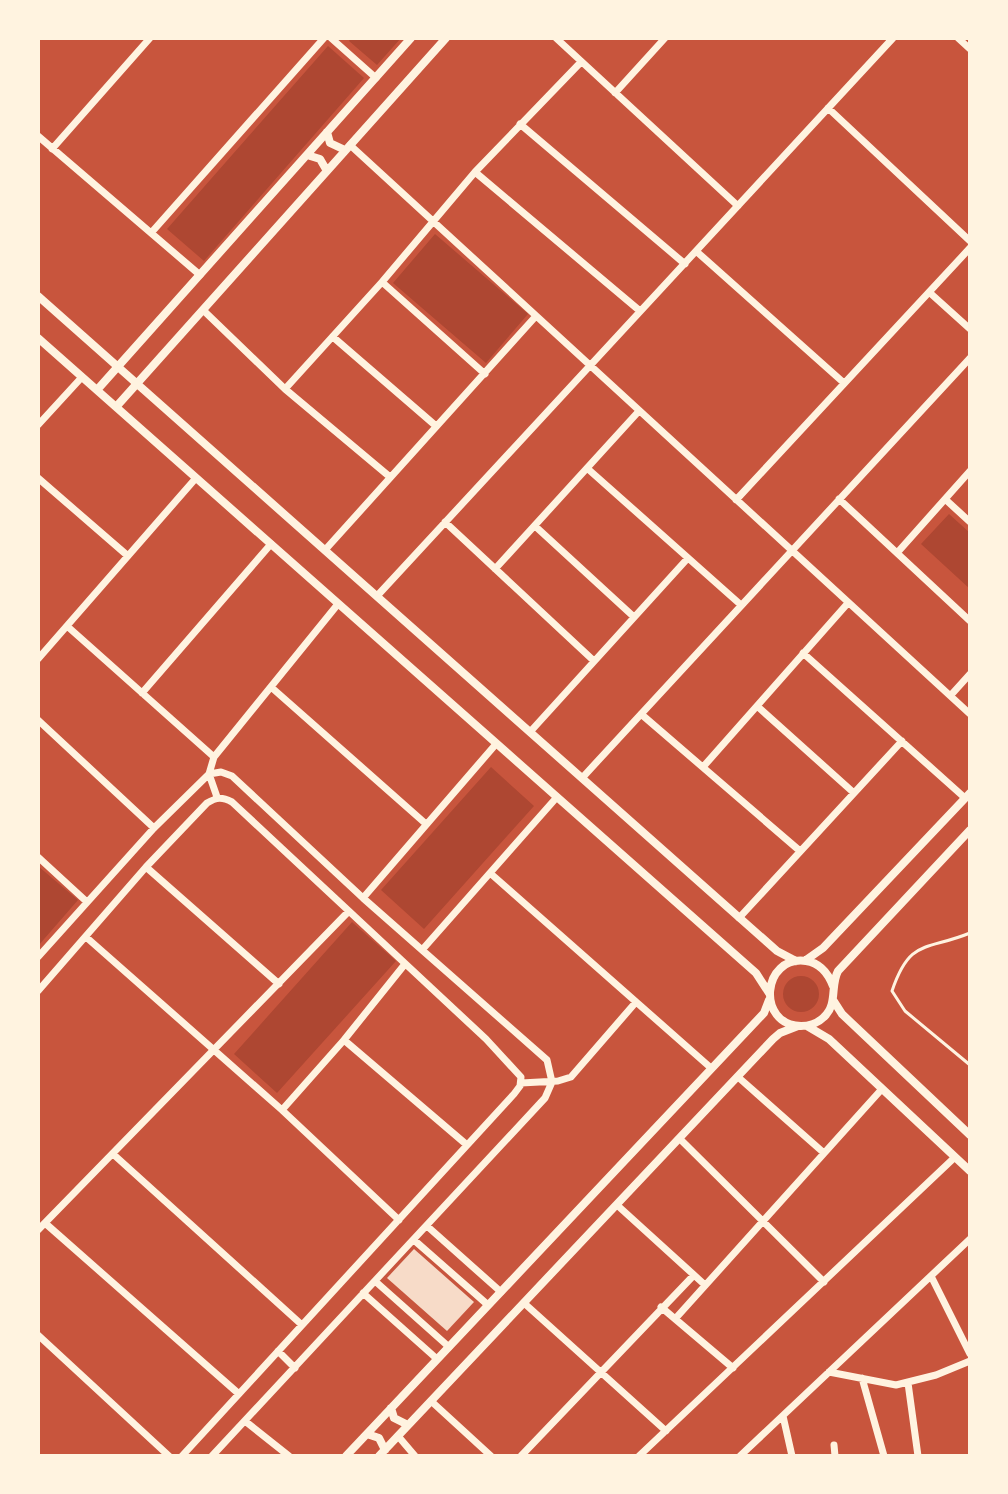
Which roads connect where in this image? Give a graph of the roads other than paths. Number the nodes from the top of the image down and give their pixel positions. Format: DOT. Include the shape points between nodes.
graph roads {
  1 [pos="150,38"];
  2 [pos="324,38"];
  3 [pos="331,38"];
  4 [pos="411,38"];
  5 [pos="446,38"];
  6 [pos="556,38"];
  7 [pos="665,38"];
  8 [pos="893,38"];
  9 [pos="958,38"];
  10 [pos="970,49"];
  11 [pos="581,62"];
  12 [pos="376,78"];
  13 [pos="615,93"];
  14 [pos="828,108"];
  15 [pos="520,124"];
  16 [pos="327,132"];
  17 [pos="38,136"];
  18 [pos="348,148"];
  19 [pos="52,149"];
  20 [pos="307,155"];
  21 [pos="327,171"];
  22 [pos="475,172"];
  23 [pos="738,206"];
  24 [pos="434,222"];
  25 [pos="151,233"];
  26 [pos="970,241"];
  27 [pos="970,248"];
  28 [pos="696,251"];
  29 [pos="685,264"];
  30 [pos="200,275"];
  31 [pos="382,282"];
  32 [pos="929,292"];
  33 [pos="38,296"];
  34 [pos="203,310"];
  35 [pos="640,311"];
  36 [pos="536,316"];
  37 [pos="970,329"];
  38 [pos="333,337"];
  39 [pos="38,338"];
  40 [pos="970,358"];
  41 [pos="590,366"];
  42 [pos="118,367"];
  43 [pos="485,374"];
  44 [pos="82,377"];
  45 [pos="844,383"];
  46 [pos="137,384"];
  47 [pos="285,389"];
  48 [pos="97,390"];
  49 [pos="116,407"];
  50 [pos="639,411"];
  51 [pos="38,425"];
  52 [pos="436,426"];
  53 [pos="588,469"];
  54 [pos="970,471"];
  55 [pos="390,477"];
  56 [pos="38,478"];
  57 [pos="196,478"];
  58 [pos="839,499"];
  59 [pos="945,499"];
  60 [pos="736,500"];
  61 [pos="445,522"];
  62 [pos="970,522"];
  63 [pos="535,526"];
  64 [pos="271,544"];
  65 [pos="325,550"];
  66 [pos="792,551"];
  67 [pos="897,553"];
  68 [pos="128,556"];
  69 [pos="688,558"];
  70 [pos="495,569"];
  71 [pos="377,596"];
  72 [pos="848,603"];
  73 [pos="338,604"];
  74 [pos="741,605"];
  75 [pos="634,617"];
  76 [pos="970,621"];
  77 [pos="67,626"];
  78 [pos="803,653"];
  79 [pos="38,659"];
  80 [pos="594,661"];
  81 [pos="970,674"];
  82 [pos="271,687"];
  83 [pos="142,693"];
  84 [pos="951,695"];
  85 [pos="757,706"];
  86 [pos="641,714"];
  87 [pos="970,714"];
  88 [pos="38,720"];
  89 [pos="530,732"];
  90 [pos="902,741"];
  91 [pos="496,744"];
  92 [pos="214,757"];
  93 [pos="703,767"];
  94 [pos="209,774"];
  95 [pos="582,778"];
  96 [pos="854,793"];
  97 [pos="968,796"];
  98 [pos="217,797"];
  99 [pos="557,797"];
  100 [pos="426,824"];
  101 [pos="154,828"];
  102 [pos="970,830"];
  103 [pos="800,851"];
  104 [pos="38,857"];
  105 [pos="146,867"];
  106 [pos="490,873"];
  107 [pos="363,898"];
  108 [pos="87,902"];
  109 [pos="348,912"];
  110 [pos="739,918"];
  111 [pos="970,933"];
  112 [pos="86,937"];
  113 [pos="422,950"];
  114 [pos="38,957"];
  115 [pos="800,961"];
  116 [pos="405,964"];
  117 [pos="279,984"];
  118 [pos="833,986"];
  119 [pos="38,991"];
  120 [pos="769,997"];
  121 [pos="833,1000"];
  122 [pos="636,1002"];
  123 [pos="802,1026"];
  124 [pos="344,1040"];
  125 [pos="215,1050"];
  126 [pos="970,1065"];
  127 [pos="711,1068"];
  128 [pos="738,1077"];
  129 [pos="552,1082"];
  130 [pos="521,1083"];
  131 [pos="881,1090"];
  132 [pos="282,1110"];
  133 [pos="970,1135"];
  134 [pos="680,1139"];
  135 [pos="467,1145"];
  136 [pos="824,1153"];
  137 [pos="113,1154"];
  138 [pos="954,1158"];
  139 [pos="970,1171"];
  140 [pos="617,1205"];
  141 [pos="399,1220"];
  142 [pos="763,1221"];
  143 [pos="45,1223"];
  144 [pos="427,1226"];
  145 [pos="38,1230"];
  146 [pos="970,1239"];
  147 [pos="414,1240"];
  148 [pos="694,1275"];
  149 [pos="931,1276"];
  150 [pos="375,1281"];
  151 [pos="824,1282"];
  152 [pos="705,1285"];
  153 [pos="501,1292"];
  154 [pos="363,1293"];
  155 [pos="524,1303"];
  156 [pos="488,1305"];
  157 [pos="661,1307"];
  158 [pos="675,1319"];
  159 [pos="302,1325"];
  160 [pos="38,1335"];
  161 [pos="449,1347"];
  162 [pos="278,1351"];
  163 [pos="970,1354"];
  164 [pos="437,1359"];
  165 [pos="970,1361"];
  166 [pos="295,1368"];
  167 [pos="733,1368"];
  168 [pos="600,1372"];
  169 [pos="829,1372"];
  170 [pos="862,1378"];
  171 [pos="908,1383"];
  172 [pos="239,1394"];
  173 [pos="431,1401"];
  174 [pos="391,1408"];
  175 [pos="783,1416"];
  176 [pos="245,1421"];
  177 [pos="408,1425"];
  178 [pos="666,1431"];
  179 [pos="367,1434"];
  180 [pos="398,1436"];
  181 [pos="834,1445"];
  182 [pos="382,1453"];
  183 [pos="169,1456"];
  184 [pos="182,1456"];
  185 [pos="212,1456"];
  186 [pos="289,1456"];
  187 [pos="346,1456"];
  188 [pos="415,1456"];
  189 [pos="491,1456"];
  190 [pos="521,1456"];
  191 [pos="639,1456"];
  192 [pos="740,1456"];
  193 [pos="792,1456"];
  194 [pos="835,1456"];
  195 [pos="884,1456"];
  196 [pos="918,1456"];
  1 -- 19 [label="street"];
  2 -- 25 [label="street"];
  3 -- 12 [label="street"];
  4 -- 12 [label="street"];
  5 -- 18 [label="street"];
  6 -- 11 [label="street"];
  7 -- 13 [label="street"];
  8 -- 14 [label="street"];
  9 -- 10 [label="street"];
  11 -- 13 [label="street"];
  11 -- 15 [label="street"];
  12 -- 16 [label="street"];
  13 -- 23 [label="street"];
  14 -- 23 [label="street"];
  14 -- 26 [label="street"];
  15 -- 22 [label="street"];
  15 -- 29 [label="street"];
  16 -- 18 [label="street" via="330,143"];
  16 -- 20 [label="street"];
  17 -- 19 [label="street"];
  18 -- 21 [label="street"];
  18 -- 24 [label="street"];
  19 -- 25 [label="street"];
  20 -- 21 [label="street" via="320,159"];
  20 -- 30 [label="street"];
  21 -- 34 [label="street"];
  22 -- 24 [label="street"];
  22 -- 35 [label="street"];
  23 -- 28 [label="street"];
  24 -- 31 [label="street"];
  24 -- 36 [label="street"];
  25 -- 30 [label="street"];
  27 -- 32 [label="street"];
  28 -- 29 [label="street"];
  28 -- 45 [label="street"];
  29 -- 35 [label="street"];
  30 -- 42 [label="street"];
  31 -- 38 [label="street"];
  31 -- 43 [label="street"];
  32 -- 37 [label="street"];
  32 -- 45 [label="street"];
  33 -- 42 [label="street"];
  34 -- 46 [label="street"];
  34 -- 47 [label="street"];
  35 -- 41 [label="street"];
  36 -- 41 [label="street"];
  36 -- 43 [label="street"];
  38 -- 47 [label="street"];
  38 -- 52 [label="street"];
  39 -- 44 [label="street"];
  40 -- 58 [label="street"];
  41 -- 50 [label="street"];
  41 -- 61 [label="street"];
  42 -- 46 [label="street"];
  42 -- 48 [label="street"];
  43 -- 52 [label="street"];
  44 -- 48 [label="street"];
  44 -- 51 [label="street"];
  45 -- 60 [label="street"];
  46 -- 49 [label="street"];
  46 -- 65 [label="street"];
  47 -- 55 [label="street"];
  48 -- 49 [label="street"];
  49 -- 57 [label="street"];
  50 -- 53 [label="street"];
  50 -- 60 [label="street"];
  52 -- 55 [label="street"];
  53 -- 63 [label="street"];
  53 -- 69 [label="street"];
  54 -- 59 [label="street"];
  55 -- 65 [label="street"];
  56 -- 68 [label="street"];
  57 -- 64 [label="street"];
  57 -- 68 [label="street"];
  58 -- 66 [label="street"];
  58 -- 67 [label="street"];
  59 -- 62 [label="street"];
  59 -- 67 [label="street"];
  60 -- 66 [label="street"];
  61 -- 70 [label="street"];
  61 -- 71 [label="street"];
  63 -- 70 [label="street"];
  63 -- 75 [label="street"];
  64 -- 73 [label="street"];
  64 -- 83 [label="street"];
  65 -- 71 [label="street"];
  66 -- 72 [label="street"];
  66 -- 74 [label="street"];
  67 -- 76 [label="street"];
  68 -- 77 [label="street"];
  69 -- 74 [label="street"];
  69 -- 75 [label="street"];
  70 -- 80 [label="street"];
  71 -- 89 [label="street"];
  72 -- 78 [label="street"];
  72 -- 84 [label="street"];
  73 -- 82 [label="street"];
  73 -- 91 [label="street"];
  74 -- 86 [label="street"];
  75 -- 80 [label="street"];
  77 -- 79 [label="street"];
  77 -- 83 [label="street"];
  78 -- 85 [label="street"];
  78 -- 90 [label="street"];
  80 -- 89 [label="street"];
  81 -- 84 [label="street"];
  82 -- 92 [label="street"];
  82 -- 100 [label="street"];
  83 -- 92 [label="street"];
  84 -- 87 [label="street"];
  85 -- 93 [label="street"];
  85 -- 96 [label="street"];
  86 -- 93 [label="street"];
  86 -- 95 [label="street"];
  88 -- 101 [label="street"];
  89 -- 95 [label="street"];
  90 -- 96 [label="street"];
  90 -- 97 [label="street"];
  91 -- 99 [label="street"];
  91 -- 100 [label="street"];
  92 -- 94 [label="street"];
  93 -- 103 [label="street"];
  94 -- 98 [label="street"];
  94 -- 101 [label="street"];
  94 -- 107 [label="street" via="232,776"];
  95 -- 110 [label="street"];
  96 -- 103 [label="street"];
  97 -- 115 [label="street" via="823,948"];
  98 -- 105 [label="street"];
  98 -- 109 [label="street" via="232,802"];
  99 -- 106 [label="street"];
  99 -- 120 [label="street" via="756,973"];
  100 -- 107 [label="street"];
  101 -- 108 [label="street"];
  102 -- 118 [label="street" via="841,967"];
  103 -- 110 [label="street"];
  104 -- 108 [label="street"];
  105 -- 112 [label="street"];
  105 -- 117 [label="street"];
  106 -- 113 [label="street"];
  106 -- 122 [label="street"];
  107 -- 113 [label="street"];
  108 -- 114 [label="street"];
  109 -- 116 [label="street"];
  109 -- 117 [label="street"];
  110 -- 115 [label="street" via="783,956"];
  111 -- 126 [label="lane" via="916,950 900,968 892,991 905,1011"];
  112 -- 119 [label="street"];
  112 -- 125 [label="street"];
  113 -- 129 [label="street" via="547,1060"];
  115 -- 118 [label="street" via="819,966"];
  115 -- 120 [label="street" via="779,969"];
  116 -- 124 [label="street"];
  116 -- 130 [label="street" via="507,1060"];
  117 -- 125 [label="street"];
  118 -- 121 [label="street"];
  120 -- 123 [label="street" via="779,1018"];
  120 -- 127 [label="street" via="764,1013"];
  121 -- 123 [label="street" via="824,1017"];
  121 -- 133 [label="street"];
  122 -- 127 [label="street"];
  122 -- 129 [label="street" via="571,1077"];
  123 -- 128 [label="street" via="780,1033"];
  123 -- 131 [label="street" via="829,1039"];
  124 -- 132 [label="street"];
  124 -- 135 [label="street"];
  125 -- 132 [label="street"];
  125 -- 137 [label="street"];
  127 -- 153 [label="street"];
  128 -- 134 [label="street"];
  128 -- 136 [label="street"];
  129 -- 130 [label="street"];
  129 -- 144 [label="street" via="545,1098"];
  130 -- 135 [label="street"];
  131 -- 136 [label="street"];
  131 -- 138 [label="street"];
  132 -- 141 [label="street"];
  134 -- 140 [label="street"];
  134 -- 142 [label="street"];
  135 -- 141 [label="street"];
  136 -- 142 [label="street"];
  137 -- 143 [label="street"];
  137 -- 159 [label="street"];
  138 -- 139 [label="street"];
  138 -- 151 [label="street"];
  140 -- 148 [label="street"];
  140 -- 155 [label="street"];
  141 -- 159 [label="street"];
  142 -- 151 [label="street"];
  142 -- 152 [label="street"];
  143 -- 145 [label="street"];
  143 -- 172 [label="street"];
  144 -- 147 [label="street"];
  144 -- 153 [label="street"];
  146 -- 149 [label="street"];
  147 -- 150 [label="street"];
  147 -- 156 [label="street"];
  148 -- 152 [label="street"];
  148 -- 157 [label="street"];
  149 -- 163 [label="street"];
  149 -- 169 [label="street"];
  150 -- 154 [label="street"];
  150 -- 161 [label="street"];
  151 -- 167 [label="street"];
  152 -- 158 [label="street"];
  153 -- 156 [label="street"];
  154 -- 164 [label="street"];
  154 -- 166 [label="street"];
  155 -- 168 [label="street"];
  155 -- 173 [label="street"];
  156 -- 161 [label="street"];
  157 -- 158 [label="street"];
  157 -- 168 [label="street"];
  158 -- 167 [label="street"];
  159 -- 162 [label="street"];
  160 -- 183 [label="street"];
  161 -- 164 [label="street"];
  162 -- 166 [label="street"];
  162 -- 172 [label="street"];
  164 -- 174 [label="street"];
  165 -- 171 [label="street"];
  166 -- 176 [label="street"];
  167 -- 178 [label="street"];
  168 -- 178 [label="street"];
  168 -- 190 [label="street"];
  169 -- 170 [label="street"];
  169 -- 175 [label="street"];
  170 -- 171 [label="street"];
  170 -- 195 [label="street"];
  171 -- 196 [label="street"];
  172 -- 184 [label="street"];
  173 -- 177 [label="street"];
  173 -- 189 [label="street"];
  174 -- 177 [label="street" via="394,1418"];
  174 -- 179 [label="street"];
  175 -- 192 [label="street"];
  175 -- 193 [label="street"];
  176 -- 185 [label="street"];
  176 -- 186 [label="street"];
  177 -- 180 [label="street"];
  178 -- 191 [label="street"];
  179 -- 182 [label="street" via="379,1438"];
  179 -- 187 [label="street"];
  180 -- 182 [label="street"];
  180 -- 188 [label="street"];
  181 -- 194 [label="street"];
}
